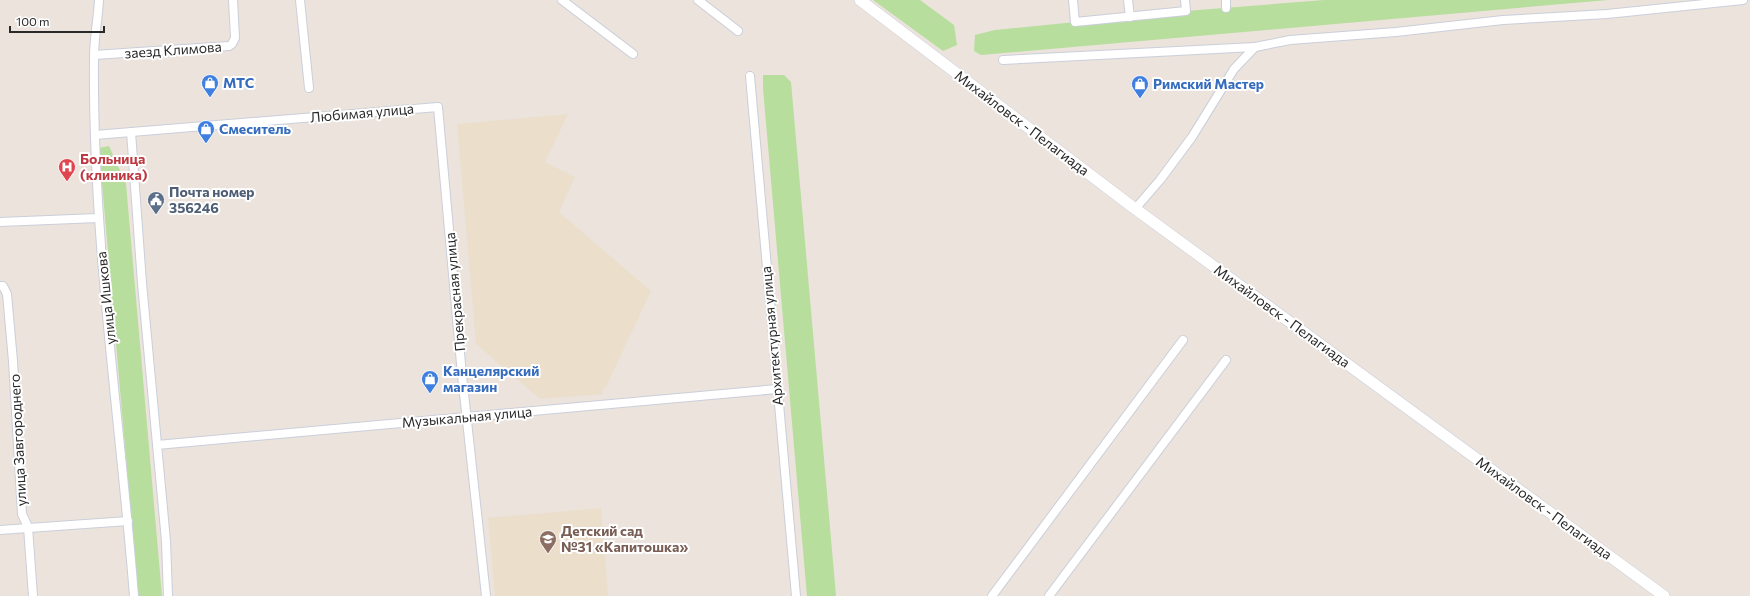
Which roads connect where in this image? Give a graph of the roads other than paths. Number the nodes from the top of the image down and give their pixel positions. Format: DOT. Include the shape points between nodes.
graph roads {
  1 [pos="99,0"];
  2 [pos="233,0"];
  3 [pos="300,0"];
  4 [pos="562,0"];
  5 [pos="698,0"];
  6 [pos="860,0"];
  7 [pos="1073,0"];
  8 [pos="1128,0"];
  9 [pos="1185,0"];
  10 [pos="1743,0"];
  11 [pos="1130,17"];
  12 [pos="738,31"];
  13 [pos="1255,47"];
  14 [pos="633,54"];
  15 [pos="94,55"];
  16 [pos="1003,60"];
  17 [pos="750,76"];
  18 [pos="309,88"];
  19 [pos="438,107"];
  20 [pos="131,132"];
  21 [pos="95,135"];
  22 [pos="1135,209"];
  23 [pos="98,218"];
  24 [pos="0,222"];
  25 [pos="0,286"];
  26 [pos="1183,340"];
  27 [pos="1226,360"];
  28 [pos="777,388"];
  29 [pos="466,417"];
  30 [pos="157,445"];
  31 [pos="128,521"];
  32 [pos="28,527"];
  33 [pos="0,530"];
  34 [pos="33,596"];
  35 [pos="134,596"];
  36 [pos="168,596"];
  37 [pos="486,596"];
  38 [pos="796,596"];
  39 [pos="992,596"];
  40 [pos="1049,596"];
  41 [pos="1664,596"];
  1 -- 15 [label="street, улица Ишкова"];
  2 -- 15 [label="street, заезд Климова" via="235,38 228,46"];
  3 -- 18 [label="street"];
  4 -- 14 [label="street"];
  5 -- 12 [label="street"];
  6 -- 22 [label="street, Михайловск - Пелагиада"];
  7 -- 11 [label="street" via="1075,22"];
  8 -- 11 [label="street"];
  9 -- 11 [label="street" via="1186,11"];
  10 -- 13 [label="street" via="1290,40"];
  13 -- 16 [label="street"];
  13 -- 22 [label="street" via="1234,69 1192,137"];
  15 -- 21 [label="street, улица Ишкова"];
  17 -- 28 [label="street, Архитектурная улица"];
  19 -- 20 [label="street, Любимая улица"];
  19 -- 29 [label="street, Прекрасная улица"];
  20 -- 21 [label="street, Любимая улица"];
  20 -- 30 [label="street"];
  21 -- 23 [label="street, улица Ишкова"];
  22 -- 41 [label="street, Михайловск - Пелагиада"];
  23 -- 24 [label="street"];
  23 -- 31 [label="street, улица Ишкова"];
  25 -- 32 [label="street, улица Завгороднего" via="3,286 7,294 22,514"];
  26 -- 39 [label="street"];
  27 -- 40 [label="street"];
  28 -- 29 [label="street, Музыкальная улица"];
  28 -- 38 [label="street, Архитектурная улица"];
  29 -- 30 [label="street, Музыкальная улица"];
  29 -- 37 [label="street, Прекрасная улица"];
  30 -- 36 [label="street" via="166,541"];
  31 -- 32 [label="street"];
  31 -- 35 [label="street, улица Ишкова"];
  32 -- 33 [label="street"];
  32 -- 34 [label="street, улица Завгороднего"];
}
